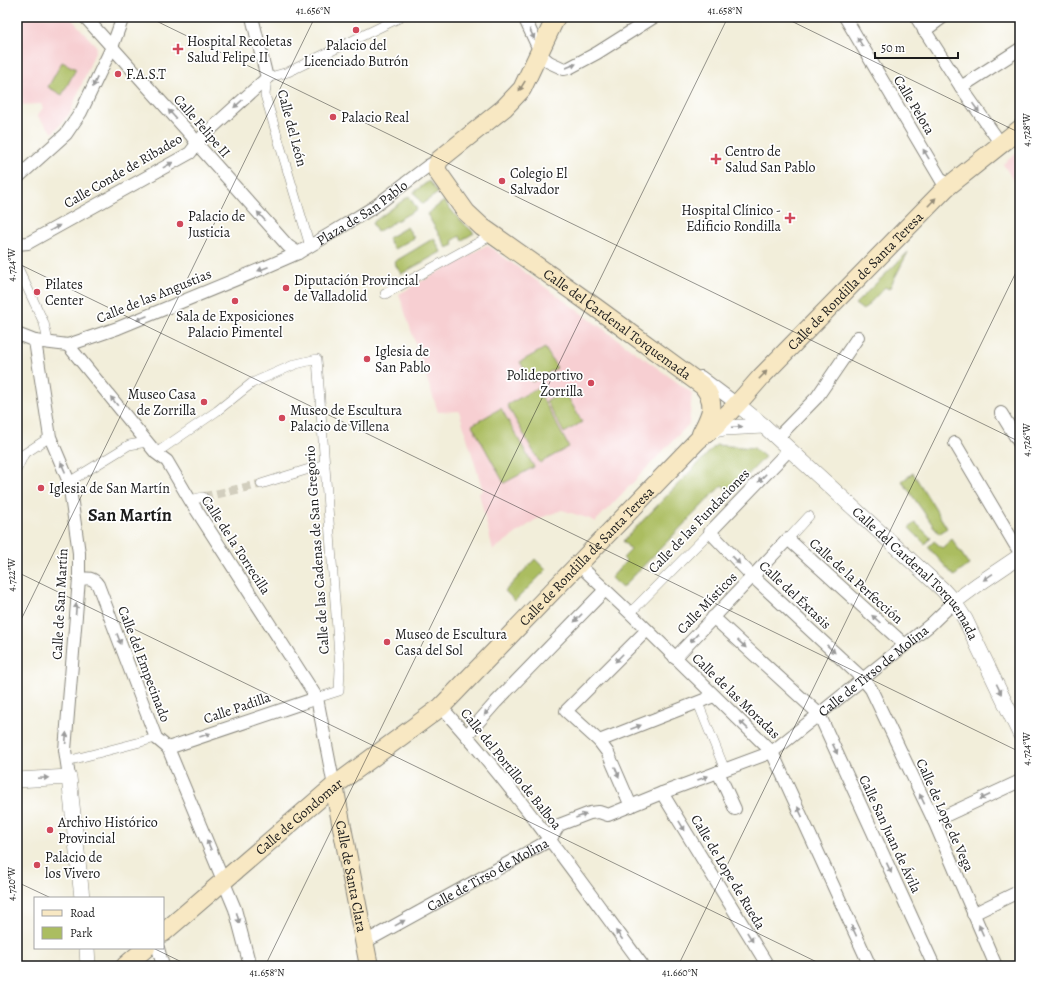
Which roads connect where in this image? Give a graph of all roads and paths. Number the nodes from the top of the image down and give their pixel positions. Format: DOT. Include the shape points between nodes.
graph roads {
  1 [pos="85,17"];
  2 [pos="123,17"];
  3 [pos="252,17"];
  4 [pos="401,17"];
  5 [pos="524,17"];
  6 [pos="556,17"];
  7 [pos="654,17"];
  8 [pos="845,17"];
  9 [pos="916,17"];
  10 [pos="943,17"];
  11 [pos="924,31"];
  12 [pos="112,47"];
  13 [pos="1020,49"];
  14 [pos="540,52"];
  15 [pos="267,78"];
  16 [pos="960,87"];
  17 [pos="1020,128"];
  18 [pos="197,144"];
  19 [pos="1001,144"];
  20 [pos="433,167"];
  21 [pos="17,178"];
  22 [pos="946,188"];
  23 [pos="499,239"];
  24 [pos="18,244"];
  25 [pos="310,246"];
  26 [pos="298,253"];
  27 [pos="17,266"];
  28 [pos="385,294"];
  29 [pos="17,334"];
  30 [pos="858,337"];
  31 [pos="35,341"];
  32 [pos="48,342"];
  33 [pos="68,345"];
  34 [pos="704,386"];
  35 [pos="737,404"];
  36 [pos="1001,413"];
  37 [pos="764,426"];
  38 [pos="704,435"];
  39 [pos="50,437"];
  40 [pos="777,438"];
  41 [pos="147,442"];
  42 [pos="955,443"];
  43 [pos="1020,444"];
  44 [pos="789,450"];
  45 [pos="20,452"];
  46 [pos="156,454"];
  47 [pos="325,464"];
  48 [pos="17,469"];
  49 [pos="69,482"];
  50 [pos="261,484"];
  51 [pos="203,497"];
  52 [pos="190,500"];
  53 [pos="809,516"];
  54 [pos="710,532"];
  55 [pos="788,539"];
  56 [pos="1020,554"];
  57 [pos="578,564"];
  58 [pos="752,576"];
  59 [pos="79,579"];
  60 [pos="605,590"];
  61 [pos="954,602"];
  62 [pos="630,613"];
  63 [pos="713,617"];
  64 [pos="647,630"];
  65 [pos="905,645"];
  66 [pos="675,658"];
  67 [pos="862,678"];
  68 [pos="714,696"];
  69 [pos="317,698"];
  70 [pos="698,703"];
  71 [pos="441,707"];
  72 [pos="819,714"];
  73 [pos="1020,734"];
  74 [pos="467,735"];
  75 [pos="156,738"];
  76 [pos="599,741"];
  77 [pos="168,748"];
  78 [pos="772,752"];
  79 [pos="67,761"];
  80 [pos="722,771"];
  81 [pos="69,777"];
  82 [pos="17,780"];
  83 [pos="1020,780"];
  84 [pos="334,786"];
  85 [pos="662,793"];
  86 [pos="631,806"];
  87 [pos="735,809"];
  88 [pos="934,822"];
  89 [pos="550,840"];
  90 [pos="223,881"];
  91 [pos="1020,891"];
  92 [pos="82,897"];
  93 [pos="973,914"];
  94 [pos="164,932"];
  95 [pos="365,942"];
  96 [pos="87,949"];
  97 [pos="145,949"];
  98 [pos="158,949"];
  99 [pos="88,966"];
  100 [pos="125,966"];
  101 [pos="163,966"];
  102 [pos="250,966"];
  103 [pos="369,966"];
  104 [pos="643,966"];
  105 [pos="768,966"];
  106 [pos="870,966"];
  107 [pos="934,966"];
  108 [pos="996,966"];
  1 -- 12 [label="street, Calle Felipe II"];
  2 -- 12 [label="street"];
  3 -- 15 [label="street, Calle del León"];
  4 -- 15 [label="street" via="288,72"];
  5 -- 14 [label="street, one-way"];
  6 -- 14 [label="main road, Plaza de San Pablo"];
  14 -- 7 [label="street, one-way" via="549,62 564,69 569,68"];
  22 -- 8 [label="street, Calle Pelota, one-way"];
  9 -- 11 [label="street"];
  10 -- 11 [label="street"];
  11 -- 16 [label="street"];
  18 -- 12 [label="street, Calle Felipe II, one-way"];
  12 -- 21 [label="street, one-way" via="81,112 66,134"];
  13 -- 16 [label="street"];
  14 -- 20 [label="main road, Plaza de San Pablo, one-way" via="524,84 513,99"];
  15 -- 18 [label="street, Calle Conde de Ribadeo, one-way"];
  15 -- 25 [label="street, Calle del León" via="265,95"];
  16 -- 19 [label="street, one-way"];
  17 -- 19 [label="main road, Calle de Rondilla de Santa Teresa"];
  24 -- 18 [label="street, Calle Conde de Ribadeo, one-way" via="28,243 190,153"];
  26 -- 18 [label="street, Calle Felipe II, one-way" via="288,246"];
  19 -- 22 [label="main road, Calle de Rondilla de Santa Teresa"];
  20 -- 23 [label="main road" via="466,212"];
  20 -- 25 [label="street, Plaza de San Pablo"];
  35 -- 22 [label="main road, Calle de Rondilla de Santa Teresa, one-way"];
  23 -- 28 [label="street"];
  23 -- 34 [label="main road, Calle del Cardenal Torquemada"];
  23 -- 35 [label="street, Calle del Cardenal Torquemada"];
  25 -- 26 [label="street, Plaza de San Pablo"];
  26 -- 33 [label="street, Calle de las Angustias, one-way" via="118,328"];
  27 -- 32 [label="street" via="44,323"];
  29 -- 31 [label="street, Calle de las Angustias"];
  30 -- 40 [label="street" via="817,397"];
  31 -- 32 [label="street, Calle de las Angustias"];
  31 -- 39 [label="street, Calle de San Martín"];
  32 -- 33 [label="street, Calle de las Angustias"];
  41 -- 33 [label="street, Calle de la Torrecilla, one-way"];
  34 -- 35 [label="street, Calle del Cardenal Torquemada"];
  34 -- 38 [label="main road, Calle de Rondilla de Santa Teresa" via="712,404"];
  35 -- 37 [label="street, Calle del Cardenal Torquemada"];
  35 -- 38 [label="main road, Calle de Rondilla de Santa Teresa"];
  36 -- 43 [label="street"];
  38 -- 37 [label="street, one-way" via="725,428"];
  37 -- 40 [label="street, Calle del Cardenal Torquemada"];
  38 -- 57 [label="main road, Calle de Rondilla de Santa Teresa"];
  39 -- 45 [label="street"];
  49 -- 39 [label="street, Calle de San Martín, one-way"];
  40 -- 44 [label="street, Calle del Cardenal Torquemada"];
  41 -- 46 [label="street, Calle de la Torrecilla"];
  41 -- 49 [label="street" via="129,445"];
  42 -- 56 [label="street"];
  44 -- 54 [label="street, Calle de las Fundaciones, one-way"];
  44 -- 61 [label="street, Calle del Cardenal Torquemada" via="915,563"];
  45 -- 48 [label="street"];
  46 -- 47 [label="street, Calle de las Cadenas de San Gregorio" via="252,384 296,364 317,359"];
  46 -- 52 [label="street, Calle de la Torrecilla" via="167,461"];
  47 -- 50 [label="street"];
  47 -- 69 [label="street, Calle de las Cadenas de San Gregorio" via="340,669 339,691"];
  49 -- 59 [label="street, Calle de San Martín" via="79,553"];
  51 -- 52 [label="street"];
  52 -- 69 [label="street, Calle de la Torrecilla"];
  53 -- 55 [label="street, Calle Místicos"];
  54 -- 58 [label="street, Calle del Éxtasis, one-way"];
  54 -- 62 [label="street, Calle de las Fundaciones"];
  55 -- 58 [label="street, Calle Místicos"];
  65 -- 55 [label="street, Calle de la Perfección, one-way"];
  56 -- 61 [label="street, Calle de Tirso de Molina, one-way"];
  57 -- 60 [label="street, Calle de las Moradas"];
  57 -- 71 [label="main road, Calle de Rondilla de Santa Teresa"];
  58 -- 63 [label="street, Calle Místicos"];
  58 -- 67 [label="street, Calle del Éxtasis, one-way"];
  59 -- 75 [label="street, Calle del Empecinado, one-way" via="94,579 98,585"];
  79 -- 59 [label="street, Calle de San Martín, one-way" via="65,750"];
  60 -- 62 [label="street, Calle de las Moradas"];
  60 -- 74 [label="street, one-way"];
  61 -- 65 [label="street, Calle de Tirso de Molina"];
  61 -- 73 [label="street, Calle del Cardenal Torquemada, one-way" via="965,619"];
  62 -- 64 [label="street, Calle de las Moradas"];
  63 -- 66 [label="street, Calle Místicos, one-way"];
  63 -- 72 [label="street, one-way"];
  64 -- 66 [label="street, Calle de las Moradas"];
  64 -- 76 [label="street, one-way" via="566,710"];
  65 -- 67 [label="street, Calle de Tirso de Molina"];
  66 -- 68 [label="street, Calle de las Moradas"];
  67 -- 72 [label="street, Calle de Tirso de Molina"];
  88 -- 67 [label="street, Calle de Lope de Vega, one-way" via="871,689"];
  68 -- 70 [label="street"];
  78 -- 68 [label="street, Calle de las Moradas, one-way"];
  77 -- 69 [label="street, Calle Padilla, one-way"];
  69 -- 84 [label="street, Calle de la Torrecilla"];
  76 -- 70 [label="street, one-way"];
  70 -- 80 [label="street"];
  71 -- 74 [label="street, Calle del Portillo de Balboa"];
  71 -- 84 [label="main road, Calle de Gondomar"];
  72 -- 78 [label="street, Calle de Tirso de Molina"];
  72 -- 107 [label="street, Calle San Juan de Ávila, one-way"];
  74 -- 89 [label="street, Calle del Portillo de Balboa"];
  75 -- 77 [label="street, Calle del Empecinado"];
  75 -- 79 [label="street"];
  76 -- 86 [label="street, one-way" via="608,753"];
  90 -- 77 [label="street, Calle del Empecinado, one-way"];
  78 -- 80 [label="street, Calle de Tirso de Molina"];
  106 -- 78 [label="street, Calle de las Moradas, one-way"];
  79 -- 81 [label="street, Calle de San Martín"];
  85 -- 80 [label="street, Calle de Tirso de Molina, one-way"];
  80 -- 87 [label="street"];
  82 -- 81 [label="street, one-way"];
  81 -- 92 [label="street"];
  83 -- 88 [label="street, one-way"];
  84 -- 90 [label="main road, Calle de Gondomar"];
  84 -- 95 [label="main road, Calle de Santa Clara"];
  85 -- 86 [label="street, Calle de Tirso de Molina"];
  85 -- 105 [label="street, Calle de Lope de Rueda, one-way"];
  89 -- 86 [label="street, Calle de Tirso de Molina, one-way" via="559,825 568,820 590,813 608,815"];
  88 -- 93 [label="street, Calle de Lope de Vega"];
  95 -- 89 [label="street, Calle de Tirso de Molina, one-way"];
  104 -- 89 [label="street, Calle del Portillo de Balboa, one-way"];
  90 -- 94 [label="main road, Calle de Gondomar"];
  90 -- 102 [label="street, Calle del Empecinado, one-way" via="235,910"];
  91 -- 93 [label="street"];
  108 -- 93 [label="street, Calle de Lope de Vega, one-way"];
  95 -- 103 [label="main road, Calle de Santa Clara"];
  96 -- 99 [label="street"];
  97 -- 100 [label="main road"];
  98 -- 101 [label="street"];
}
